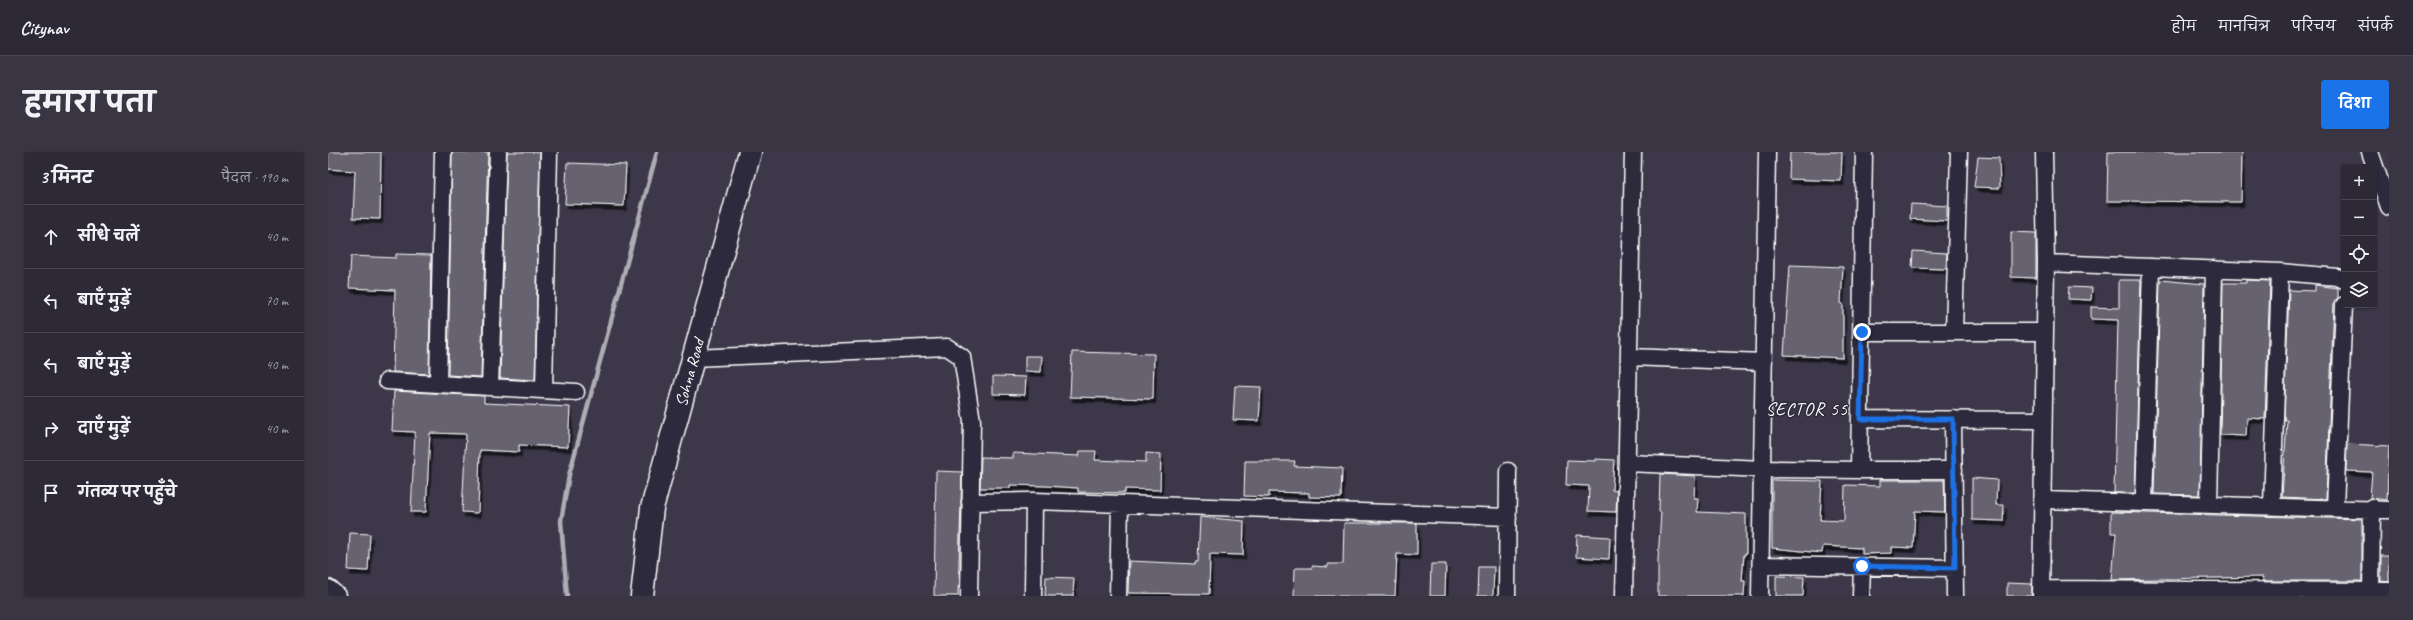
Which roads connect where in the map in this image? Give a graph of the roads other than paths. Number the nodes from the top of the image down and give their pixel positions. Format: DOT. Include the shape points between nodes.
graph roads {
  1 [pos="443,152"];
  2 [pos="498,152"];
  3 [pos="549,152"];
  4 [pos="750,152"];
  5 [pos="1633,152"];
  6 [pos="1767,152"];
  7 [pos="1864,152"];
  8 [pos="1959,152"];
  9 [pos="2044,152"];
  10 [pos="2370,152"];
  11 [pos="2389,207"];
  12 [pos="2046,262"];
  13 [pos="2151,267"];
  14 [pos="2214,269"];
  15 [pos="2280,272"];
  16 [pos="2341,279"];
  17 [pos="2344,308"];
  18 [pos="1862,332"];
  19 [pos="1954,332"];
  20 [pos="2044,332"];
  21 [pos="1629,357"];
  22 [pos="693,358"];
  23 [pos="1764,362"];
  24 [pos="388,381"];
  25 [pos="438,384"];
  26 [pos="490,387"];
  27 [pos="544,390"];
  28 [pos="576,392"];
  29 [pos="1860,419"];
  30 [pos="1953,419"];
  31 [pos="2043,420"];
  32 [pos="1627,463"];
  33 [pos="1763,469"];
  34 [pos="1859,470"];
  35 [pos="1954,470"];
  36 [pos="1508,471"];
  37 [pos="2042,500"];
  38 [pos="1034,501"];
  39 [pos="970,502"];
  40 [pos="2144,502"];
  41 [pos="1120,504"];
  42 [pos="2209,504"];
  43 [pos="2272,505"];
  44 [pos="2335,507"];
  45 [pos="2372,508"];
  46 [pos="2389,510"];
  47 [pos="1508,517"];
  48 [pos="1761,565"];
  49 [pos="1862,566"];
  50 [pos="1955,568"];
  51 [pos="328,590"];
  52 [pos="2389,591"];
  53 [pos="2041,592"];
  54 [pos="2151,593"];
  55 [pos="2371,593"];
  56 [pos="335,596"];
  57 [pos="642,596"];
  58 [pos="969,596"];
  59 [pos="1033,596"];
  60 [pos="1118,596"];
  61 [pos="1507,596"];
  62 [pos="1624,596"];
  63 [pos="1760,596"];
  64 [pos="1861,596"];
  65 [pos="1955,596"];
  1 -- 25 [label="street"];
  2 -- 26 [label="street"];
  3 -- 27 [label="street"];
  4 -- 22 [label="main road, Sohna Road"];
  5 -- 21 [label="street"];
  6 -- 23 [label="street"];
  7 -- 18 [label="street"];
  8 -- 19 [label="street"];
  9 -- 12 [label="street"];
  10 -- 11 [label="street"];
  12 -- 13 [label="street"];
  12 -- 20 [label="street"];
  13 -- 14 [label="street"];
  13 -- 40 [label="street"];
  14 -- 15 [label="street"];
  14 -- 42 [label="street"];
  15 -- 16 [label="street"];
  15 -- 43 [label="street"];
  17 -- 44 [label="street"];
  18 -- 19 [label="street"];
  18 -- 29 [label="street"];
  19 -- 20 [label="street"];
  20 -- 31 [label="street"];
  21 -- 23 [label="street"];
  21 -- 32 [label="street"];
  22 -- 39 [label="street" via="947,347 962,357 972,421"];
  22 -- 57 [label="main road, Sohna Road" via="652,508"];
  23 -- 33 [label="street"];
  24 -- 25 [label="street"];
  25 -- 26 [label="street"];
  26 -- 27 [label="street"];
  27 -- 28 [label="street"];
  29 -- 30 [label="street"];
  29 -- 34 [label="street"];
  30 -- 31 [label="street"];
  30 -- 35 [label="street"];
  31 -- 37 [label="street"];
  32 -- 33 [label="street"];
  32 -- 62 [label="street"];
  33 -- 34 [label="street"];
  33 -- 48 [label="street"];
  34 -- 35 [label="street"];
  35 -- 50 [label="street"];
  36 -- 47 [label="street"];
  37 -- 40 [label="street"];
  37 -- 53 [label="street"];
  38 -- 39 [label="street"];
  38 -- 41 [label="street"];
  38 -- 59 [label="street"];
  39 -- 58 [label="street"];
  40 -- 42 [label="street"];
  41 -- 47 [label="street"];
  41 -- 60 [label="street"];
  42 -- 43 [label="street"];
  43 -- 44 [label="street"];
  44 -- 45 [label="street"];
  45 -- 46 [label="street"];
  45 -- 55 [label="street"];
  47 -- 61 [label="street"];
  48 -- 49 [label="street"];
  48 -- 63 [label="street"];
  49 -- 50 [label="street"];
  49 -- 64 [label="street"];
  50 -- 65 [label="street"];
  51 -- 56 [label="street"];
  52 -- 55 [label="street"];
  53 -- 54 [label="street"];
  54 -- 55 [label="street"];
}
